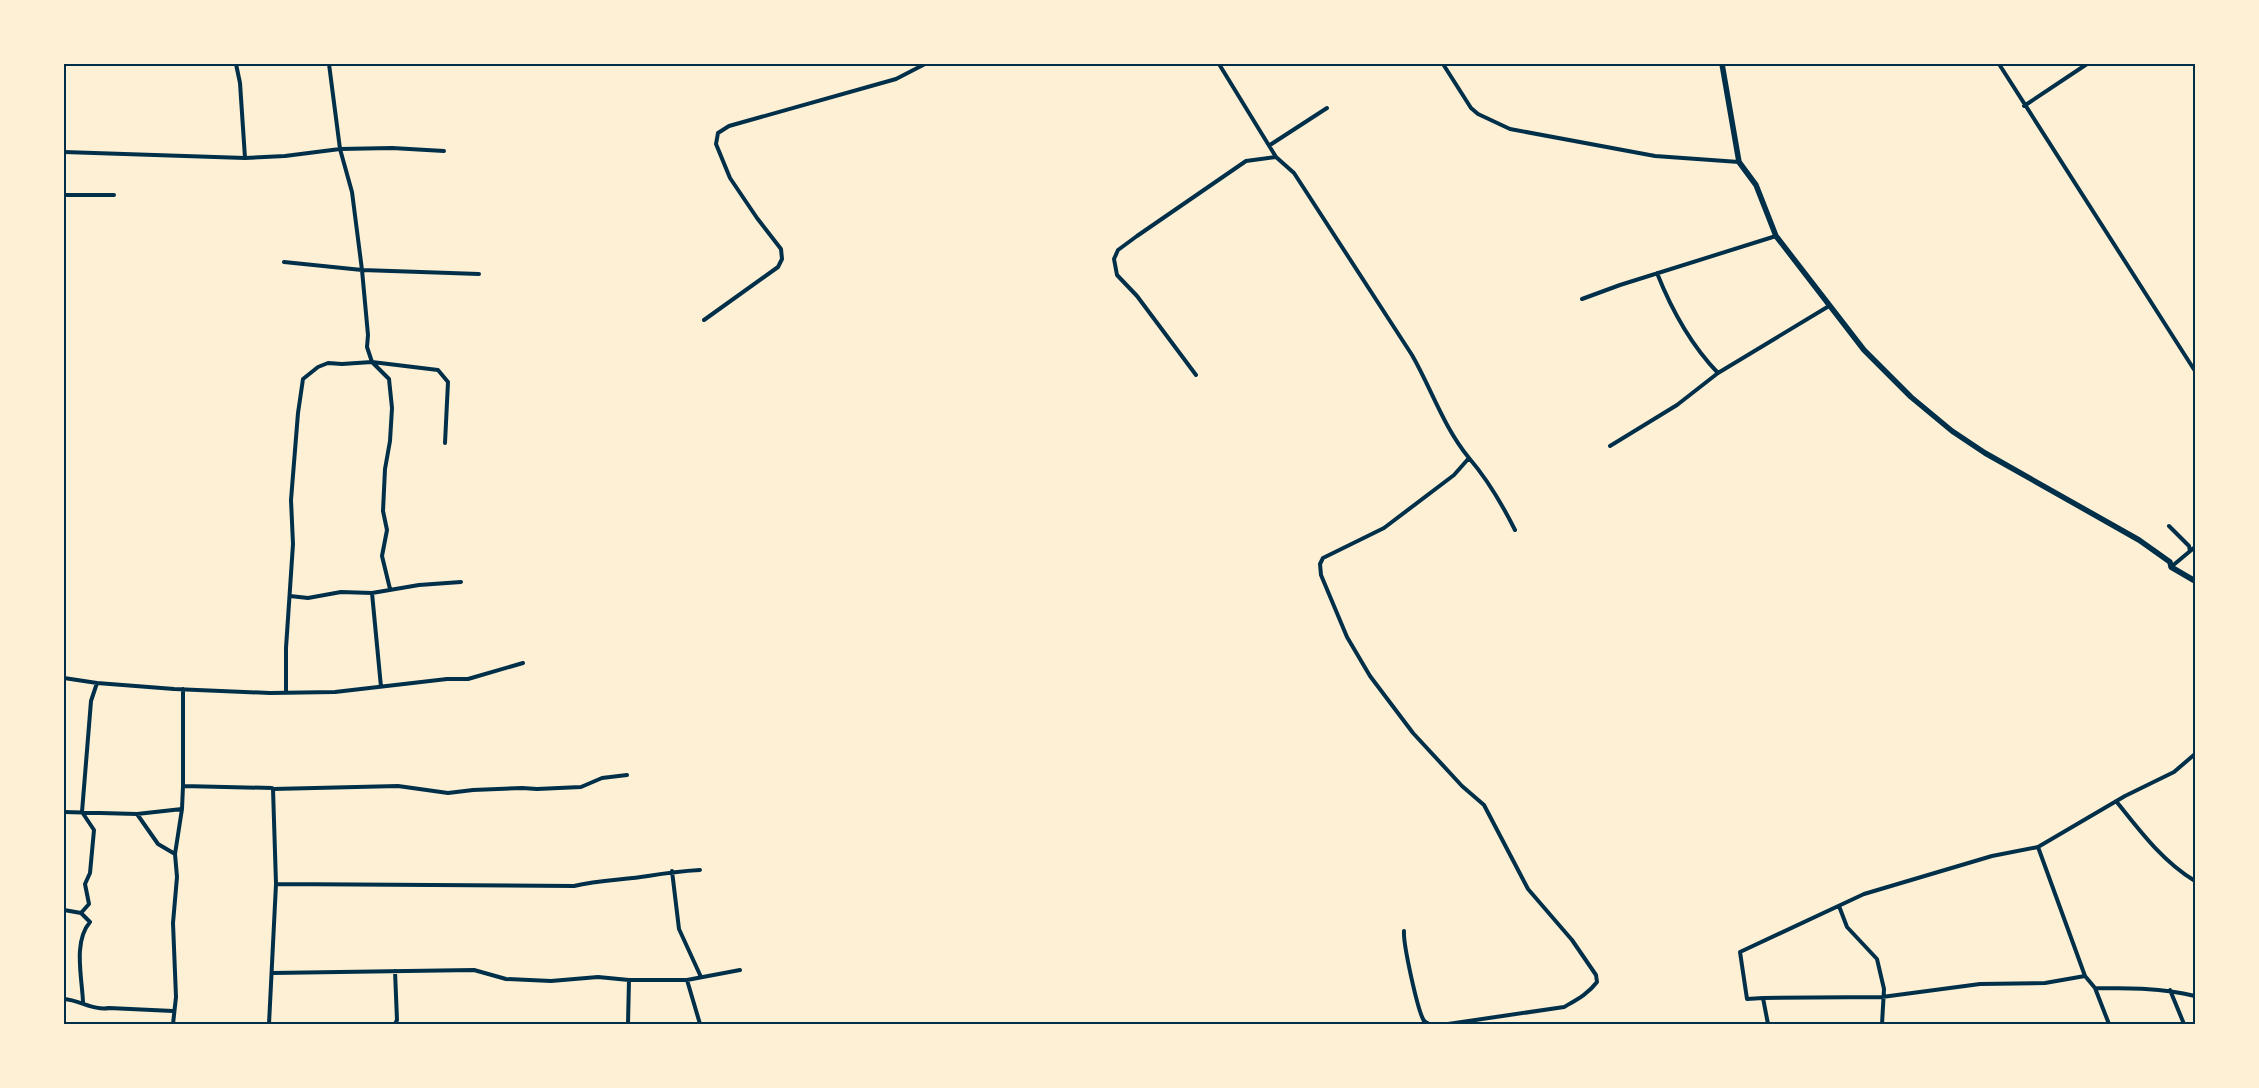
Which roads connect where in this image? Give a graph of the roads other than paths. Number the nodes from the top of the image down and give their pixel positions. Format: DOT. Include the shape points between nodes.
graph roads {
  1 [pos="236,64"];
  2 [pos="329,64"];
  3 [pos="925,64"];
  4 [pos="1219,64"];
  5 [pos="1443,64"];
  6 [pos="1722,64"];
  7 [pos="1999,64"];
  8 [pos="2087,64"];
  9 [pos="2024,106"];
  10 [pos="1327,108"];
  11 [pos="1270,145"];
  12 [pos="340,149"];
  13 [pos="444,151"];
  14 [pos="64,152"];
  15 [pos="1276,157"];
  16 [pos="245,158"];
  17 [pos="1739,162"];
  18 [pos="64,194"];
  19 [pos="114,195"];
  20 [pos="1776,236"];
  21 [pos="284,262"];
  22 [pos="362,270"];
  23 [pos="1657,273"];
  24 [pos="479,274"];
  25 [pos="1582,299"];
  26 [pos="1829,306"];
  27 [pos="704,320"];
  28 [pos="372,362"];
  29 [pos="2195,372"];
  30 [pos="1718,374"];
  31 [pos="1196,376"];
  32 [pos="445,443"];
  33 [pos="1610,446"];
  34 [pos="1469,458"];
  35 [pos="2169,526"];
  36 [pos="1515,530"];
  37 [pos="2195,547"];
  38 [pos="2190,551"];
  39 [pos="2171,567"];
  40 [pos="2195,581"];
  41 [pos="461,582"];
  42 [pos="390,589"];
  43 [pos="372,593"];
  44 [pos="290,596"];
  45 [pos="523,663"];
  46 [pos="64,678"];
  47 [pos="97,683"];
  48 [pos="381,687"];
  49 [pos="183,689"];
  50 [pos="286,692"];
  51 [pos="2195,754"];
  52 [pos="627,775"];
  53 [pos="184,786"];
  54 [pos="273,789"];
  55 [pos="2116,801"];
  56 [pos="182,809"];
  57 [pos="64,812"];
  58 [pos="82,812"];
  59 [pos="137,814"];
  60 [pos="2038,847"];
  61 [pos="175,854"];
  62 [pos="700,870"];
  63 [pos="672,871"];
  64 [pos="2195,881"];
  65 [pos="276,884"];
  66 [pos="1839,906"];
  67 [pos="64,910"];
  68 [pos="81,913"];
  69 [pos="1404,931"];
  70 [pos="740,970"];
  71 [pos="395,972"];
  72 [pos="272,973"];
  73 [pos="2086,976"];
  74 [pos="701,977"];
  75 [pos="629,980"];
  76 [pos="687,980"];
  77 [pos="2095,988"];
  78 [pos="2170,990"];
  79 [pos="2195,996"];
  80 [pos="1882,997"];
  81 [pos="1763,998"];
  82 [pos="64,999"];
  83 [pos="83,1002"];
  84 [pos="173,1011"];
  85 [pos="174,1024"];
  86 [pos="269,1024"];
  87 [pos="395,1024"];
  88 [pos="628,1024"];
  89 [pos="700,1024"];
  90 [pos="1429,1024"];
  91 [pos="1448,1024"];
  92 [pos="1768,1024"];
  93 [pos="1882,1024"];
  94 [pos="2109,1024"];
  95 [pos="2184,1024"];
  1 -- 16 [label="street"];
  2 -- 12 [label="street"];
  3 -- 27 [label="street" via="896,79 729,126 718,133 716,144 730,178 780,249 782,259 778,267"];
  4 -- 11 [label="street"];
  5 -- 17 [label="street" via="1471,108 1510,129 1655,156"];
  6 -- 17 [label="main road"];
  7 -- 9 [label="street"];
  8 -- 9 [label="street"];
  9 -- 29 [label="street"];
  10 -- 11 [label="street"];
  11 -- 15 [label="street"];
  12 -- 13 [label="street"];
  12 -- 16 [label="street"];
  12 -- 22 [label="street" via="352,192"];
  14 -- 16 [label="street"];
  15 -- 31 [label="street" via="1246,161 1118,250 1114,259 1117,275 1137,296"];
  15 -- 34 [label="street" via="1294,173 1412,355 1444,422"];
  17 -- 20 [label="main road" via="1756,186"];
  18 -- 19 [label="street"];
  20 -- 23 [label="street"];
  20 -- 26 [label="main road"];
  21 -- 22 [label="street"];
  22 -- 24 [label="street"];
  22 -- 28 [label="street" via="367,347"];
  23 -- 25 [label="street"];
  23 -- 30 [label="street" via="1682,328"];
  26 -- 30 [label="street"];
  26 -- 39 [label="main road" via="1884,372 1952,431 2139,540 2170,562"];
  28 -- 32 [label="street" via="442,372 448,382"];
  28 -- 42 [label="street" via="389,379 392,408 383,511 388,530 382,556"];
  28 -- 44 [label="street" via="328,362 303,379 291,500"];
  30 -- 33 [label="street" via="1678,405"];
  34 -- 36 [label="street" via="1499,499"];
  34 -- 91 [label="street" via="1454,475 1384,528 1323,558 1321,575 1347,636 1370,676 1413,732 1484,806 1528,889 1572,940 1593,969 1597,982 1564,1007"];
  35 -- 38 [label="street"];
  37 -- 38 [label="street"];
  38 -- 39 [label="street"];
  39 -- 40 [label="main road"];
  41 -- 42 [label="street"];
  42 -- 43 [label="street"];
  43 -- 44 [label="street" via="341,592 308,598"];
  43 -- 48 [label="street"];
  44 -- 50 [label="street"];
  45 -- 48 [label="street" via="468,679"];
  46 -- 47 [label="street"];
  47 -- 49 [label="street"];
  47 -- 58 [label="street" via="91,702"];
  48 -- 50 [label="street" via="335,692"];
  49 -- 50 [label="street"];
  49 -- 53 [label="street"];
  51 -- 55 [label="street" via="2174,772"];
  52 -- 54 [label="street" via="602,778 581,787 537,790 522,788 448,793 398,786"];
  53 -- 54 [label="street"];
  53 -- 56 [label="street"];
  54 -- 65 [label="street"];
  55 -- 60 [label="street"];
  55 -- 64 [label="street" via="2144,837"];
  56 -- 59 [label="street"];
  56 -- 61 [label="street"];
  57 -- 58 [label="street"];
  58 -- 59 [label="street"];
  58 -- 68 [label="street" via="94,830 90,874 85,884 89,904"];
  59 -- 61 [label="street" via="158,844"];
  60 -- 66 [label="street" via="1992,856 1873,891"];
  60 -- 73 [label="street"];
  61 -- 84 [label="street" via="176,997"];
  62 -- 63 [label="street"];
  63 -- 65 [label="street" via="574,886"];
  63 -- 74 [label="street" via="679,929"];
  65 -- 72 [label="street"];
  66 -- 80 [label="street" via="1850,931 1877,959 1884,989"];
  66 -- 81 [label="street" via="1740,952 1747,999"];
  67 -- 68 [label="street"];
  68 -- 83 [label="street" via="90,922 84,928 80,946"];
  69 -- 90 [label="street" via="1417,998 1423,1020"];
  70 -- 74 [label="street"];
  71 -- 72 [label="street"];
  71 -- 75 [label="street" via="474,970 506,979 598,977"];
  71 -- 87 [label="street"];
  72 -- 86 [label="street"];
  73 -- 77 [label="street"];
  73 -- 80 [label="street" via="2045,983 1980,984"];
  74 -- 76 [label="street"];
  75 -- 76 [label="street"];
  75 -- 88 [label="street"];
  76 -- 89 [label="street"];
  77 -- 78 [label="street"];
  77 -- 94 [label="street"];
  78 -- 79 [label="street"];
  78 -- 95 [label="street"];
  80 -- 81 [label="street"];
  80 -- 93 [label="street"];
  81 -- 92 [label="street"];
  82 -- 83 [label="street"];
  83 -- 84 [label="street" via="101,1010"];
  84 -- 85 [label="street"];
}
